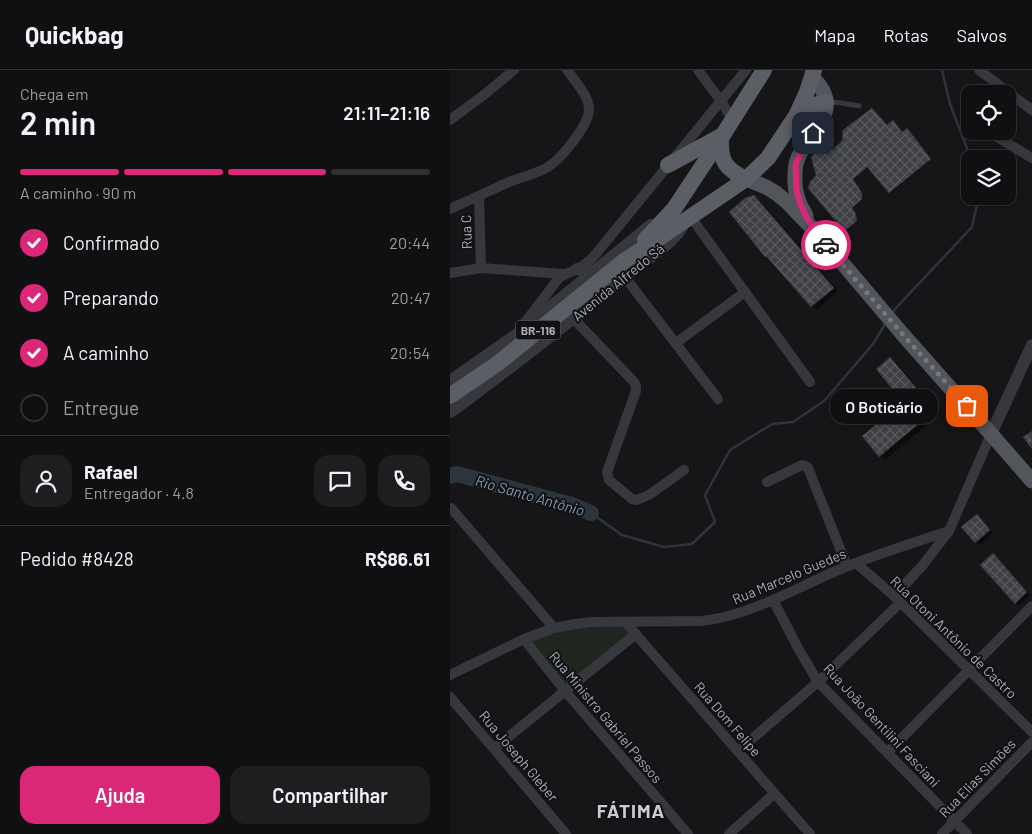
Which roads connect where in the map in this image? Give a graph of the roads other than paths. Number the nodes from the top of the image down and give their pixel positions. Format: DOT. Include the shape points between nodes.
graph roads {
  1 [pos="514,70"];
  2 [pos="567,70"];
  3 [pos="698,70"];
  4 [pos="746,70"];
  5 [pos="764,70"];
  6 [pos="979,70"];
  7 [pos="814,74"];
  8 [pos="721,101"];
  9 [pos="826,102"];
  10 [pos="859,106"];
  11 [pos="1032,110"];
  12 [pos="796,116"];
  13 [pos="732,119"];
  14 [pos="450,120"];
  15 [pos="722,137"];
  16 [pos="1002,140"];
  17 [pos="1032,158"];
  18 [pos="668,165"];
  19 [pos="746,179"];
  20 [pos="479,196"];
  21 [pos="450,209"];
  22 [pos="683,215"];
  23 [pos="816,232"];
  24 [pos="481,268"];
  25 [pos="577,269"];
  26 [pos="625,269"];
  27 [pos="594,272"];
  28 [pos="450,274"];
  29 [pos="564,274"];
  30 [pos="745,292"];
  31 [pos="573,318"];
  32 [pos="516,335"];
  33 [pos="676,343"];
  34 [pos="1032,345"];
  35 [pos="451,376"];
  36 [pos="810,382"];
  37 [pos="450,396"];
  38 [pos="718,399"];
  39 [pos="450,412"];
  40 [pos="992,434"];
  41 [pos="684,470"];
  42 [pos="1032,481"];
  43 [pos="767,482"];
  44 [pos="451,508"];
  45 [pos="949,531"];
  46 [pos="852,564"];
  47 [pos="773,600"];
  48 [pos="897,600"];
  49 [pos="1032,606"];
  50 [pos="626,622"];
  51 [pos="554,628"];
  52 [pos="636,634"];
  53 [pos="524,639"];
  54 [pos="968,670"];
  55 [pos="450,675"];
  56 [pos="818,682"];
  57 [pos="565,690"];
  58 [pos="450,697"];
  59 [pos="1032,732"];
  60 [pos="1032,742"];
  61 [pos="495,748"];
  62 [pos="738,751"];
  63 [pos="888,752"];
  64 [pos="774,794"];
  65 [pos="954,821"];
  66 [pos="566,834"];
  67 [pos="688,834"];
  68 [pos="729,834"];
  69 [pos="810,834"];
  70 [pos="942,834"];
  71 [pos="967,834"];
  1 -- 14 [label="street"];
  2 -- 20 [label="street" via="587,98 590,109 583,128 562,156 549,166"];
  3 -- 8 [label="street"];
  4 -- 8 [label="street"];
  5 -- 13 [label="highway, BR-116"];
  6 -- 11 [label="street"];
  7 -- 9 [label="main road"];
  7 -- 12 [label="highway, Avenida Alfredo Sá / BR-116"];
  8 -- 13 [label="street"];
  8 -- 18 [label="street"];
  9 -- 10 [label="lane"];
  9 -- 12 [label="highway"];
  9 -- 23 [label="main road" via="823,119 796,164 795,185 799,202"];
  12 -- 19 [label="highway, Avenida Alfredo Sá / BR-116" via="768,158"];
  13 -- 15 [label="highway, BR-116"];
  15 -- 18 [label="highway"];
  15 -- 19 [label="highway" via="723,160 728,168"];
  15 -- 22 [label="highway, BR-116"];
  16 -- 17 [label="street"];
  18 -- 25 [label="street" via="595,255"];
  19 -- 22 [label="highway, Avenida Alfredo Sá / BR-116"];
  19 -- 23 [label="main road" via="776,193"];
  20 -- 21 [label="street"];
  20 -- 24 [label="street, Rua C"];
  22 -- 26 [label="highway, BR-116"];
  22 -- 27 [label="street, Avenida Alfredo Sá" via="662,216"];
  22 -- 30 [label="street"];
  23 -- 40 [label="main road"];
  24 -- 28 [label="street"];
  24 -- 29 [label="street"];
  25 -- 27 [label="street"];
  25 -- 29 [label="street"];
  26 -- 31 [label="street, Avenida Alfredo Sá"];
  26 -- 33 [label="street"];
  26 -- 37 [label="highway, Avenida Alfredo Sá / BR-116"];
  27 -- 32 [label="street, Avenida Alfredo Sá"];
  29 -- 32 [label="street" via="554,282"];
  30 -- 33 [label="street"];
  30 -- 36 [label="street"];
  31 -- 39 [label="street, Avenida Alfredo Sá"];
  31 -- 41 [label="street" via="636,386 607,472 610,480 637,500"];
  32 -- 35 [label="street, Avenida Alfredo Sá"];
  33 -- 38 [label="street"];
  34 -- 40 [label="street"];
  40 -- 42 [label="main road"];
  40 -- 45 [label="street"];
  43 -- 46 [label="street" via="802,465 808,468"];
  44 -- 51 [label="street"];
  45 -- 46 [label="street, Rua Marcelo Guedes"];
  45 -- 48 [label="street"];
  46 -- 47 [label="street, Rua Marcelo Guedes"];
  46 -- 48 [label="street, Rua Otoni Antônio de Castro"];
  47 -- 50 [label="street, Rua Marcelo Guedes" via="717,619"];
  47 -- 56 [label="street, Rua João Gentilini Fasciani"];
  48 -- 54 [label="street, Rua Otoni Antônio de Castro"];
  48 -- 56 [label="street"];
  49 -- 54 [label="street"];
  50 -- 51 [label="street, Rua Marcelo Guedes"];
  50 -- 52 [label="street, Rua Dom Felipe"];
  51 -- 53 [label="street, Rua Marcelo Guedes"];
  52 -- 57 [label="street"];
  52 -- 62 [label="street, Rua Dom Felipe"];
  53 -- 55 [label="street, Rua Marcelo Guedes"];
  53 -- 57 [label="street, Rua Ministro Gabriel Passos"];
  54 -- 59 [label="street, Rua Otoni Antônio de Castro"];
  54 -- 63 [label="street"];
  56 -- 62 [label="street"];
  56 -- 63 [label="street, Rua João Gentilini Fasciani"];
  57 -- 61 [label="street"];
  57 -- 67 [label="street, Rua Ministro Gabriel Passos"];
  58 -- 61 [label="street, Rua Joseph Gleber"];
  60 -- 65 [label="street, Rua Elias Simões"];
  61 -- 66 [label="street, Rua Joseph Gleber"];
  62 -- 64 [label="street, Rua Dom Felipe"];
  63 -- 65 [label="street, Rua João Gentilini Fasciani"];
  64 -- 68 [label="street"];
  64 -- 69 [label="street, Rua Dom Felipe"];
  65 -- 70 [label="street, Rua Elias Simões"];
  65 -- 71 [label="street, Rua João Gentilini Fasciani"];
}
